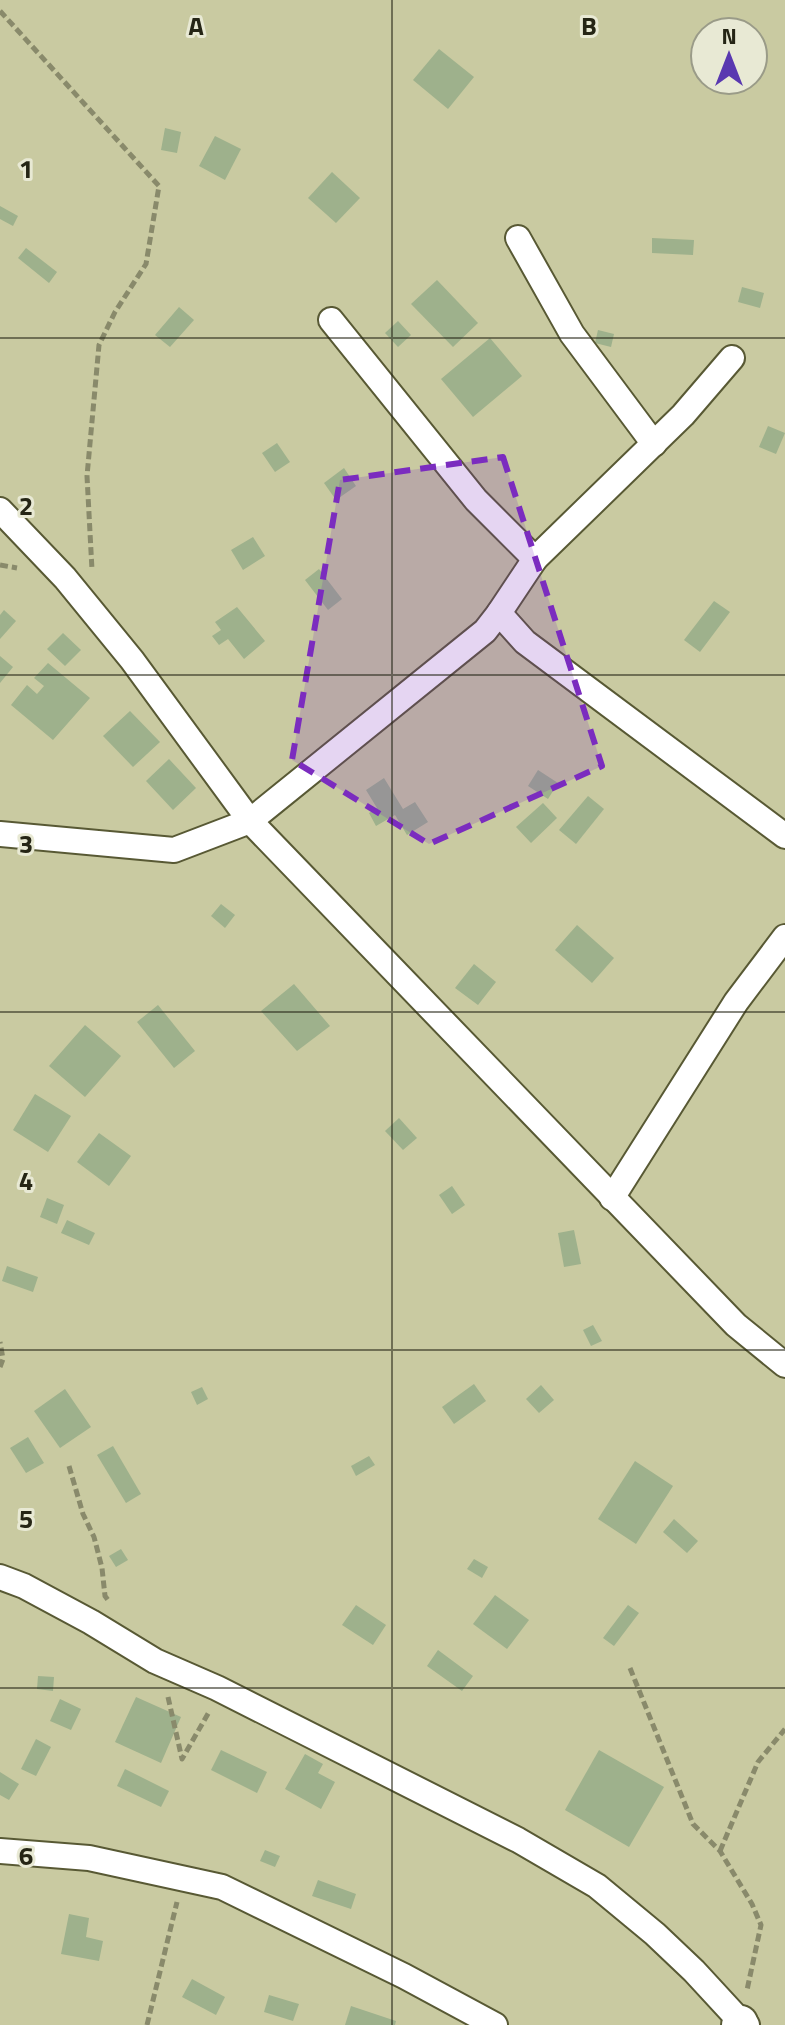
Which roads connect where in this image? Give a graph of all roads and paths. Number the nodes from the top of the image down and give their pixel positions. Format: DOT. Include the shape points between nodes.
graph roads {
  1 [pos="0,11"];
  2 [pos="518,238"];
  3 [pos="331,320"];
  4 [pos="732,358"];
  5 [pos="654,444"];
  6 [pos="0,510"];
  7 [pos="535,559"];
  8 [pos="499,613"];
  9 [pos="98,617"];
  10 [pos="250,821"];
  11 [pos="0,834"];
  12 [pos="785,836"];
  13 [pos="785,937"];
  14 [pos="612,1198"];
  15 [pos="0,1342"];
  16 [pos="785,1365"];
  17 [pos="0,1367"];
  18 [pos="69,1466"];
  19 [pos="0,1577"];
  20 [pos="114,1607"];
  21 [pos="630,1668"];
  22 [pos="217,1688"];
  23 [pos="167,1690"];
  24 [pos="785,1729"];
  25 [pos="0,1851"];
  26 [pos="720,1851"];
  27 [pos="179,1878"];
  28 [pos="742,2024"];
  29 [pos="147,2025"];
  30 [pos="495,2025"];
  1 -- 9 [label="path" via="159,186 146,264 99,345 87,476"];
  2 -- 5 [label="street" via="572,334"];
  3 -- 7 [label="street" via="476,500"];
  4 -- 5 [label="street"];
  5 -- 7 [label="street"];
  6 -- 9 [label="street"];
  7 -- 8 [label="street"];
  8 -- 10 [label="street" via="485,631"];
  8 -- 12 [label="street" via="525,642"];
  9 -- 10 [label="street"];
  10 -- 11 [label="street" via="174,850"];
  10 -- 14 [label="street"];
  13 -- 14 [label="street" via="736,1002"];
  14 -- 16 [label="street" via="736,1325"];
  15 -- 17 [label="path"];
  18 -- 20 [label="path" via="94,1537 105,1596"];
  19 -- 22 [label="street" via="155,1661"];
  21 -- 26 [label="path" via="693,1824"];
  22 -- 23 [label="path" via="207,1720 182,1759"];
  22 -- 28 [label="street" via="518,1840 597,1886 665,1943"];
  24 -- 26 [label="path" via="758,1762"];
  25 -- 27 [label="street" via="89,1858"];
  26 -- 28 [label="path" via="761,1925"];
  27 -- 29 [label="path"];
  27 -- 30 [label="street" via="222,1887"];
}
